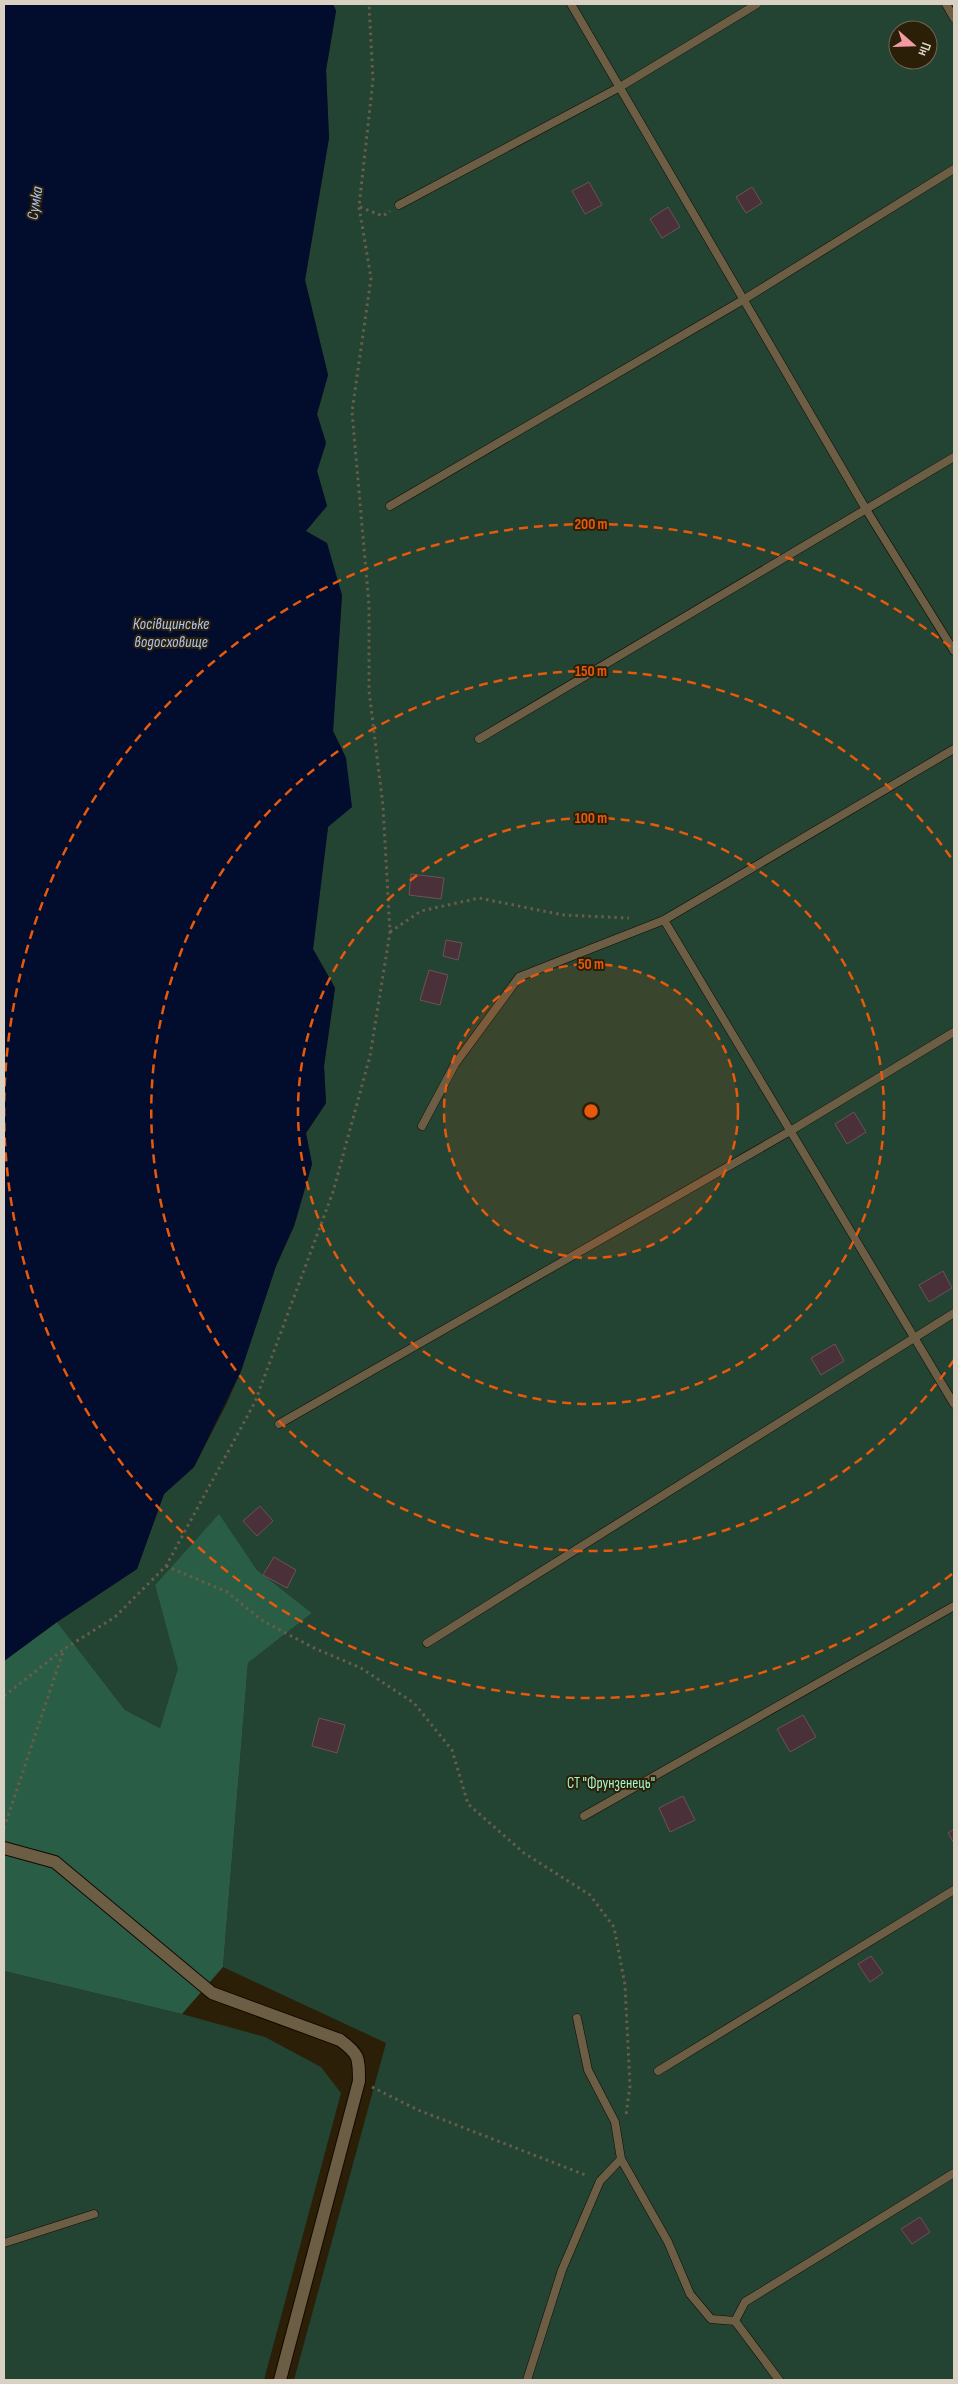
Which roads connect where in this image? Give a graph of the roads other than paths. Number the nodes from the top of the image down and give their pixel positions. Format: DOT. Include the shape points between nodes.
graph roads {
  1 [pos="570,4"];
  2 [pos="757,4"];
  3 [pos="946,4"];
  4 [pos="954,18"];
  5 [pos="620,87"];
  6 [pos="954,169"];
  7 [pos="399,205"];
  8 [pos="743,300"];
  9 [pos="954,457"];
  10 [pos="390,506"];
  11 [pos="867,510"];
  12 [pos="954,651"];
  13 [pos="479,739"];
  14 [pos="954,749"];
  15 [pos="664,920"];
  16 [pos="954,1032"];
  17 [pos="422,1126"];
  18 [pos="792,1130"];
  19 [pos="954,1314"];
  20 [pos="914,1337"];
  21 [pos="954,1404"];
  22 [pos="279,1424"];
  23 [pos="954,1606"];
  24 [pos="427,1643"];
  25 [pos="584,1816"];
  26 [pos="4,1848"];
  27 [pos="954,1890"];
  28 [pos="577,2018"];
  29 [pos="658,2071"];
  30 [pos="621,2159"];
  31 [pos="954,2173"];
  32 [pos="94,2214"];
  33 [pos="4,2243"];
  34 [pos="735,2321"];
  35 [pos="280,2380"];
  36 [pos="527,2380"];
  37 [pos="779,2380"];
  1 -- 5 [label="lane"];
  2 -- 5 [label="lane"];
  3 -- 4 [label="lane"];
  5 -- 7 [label="lane"];
  5 -- 8 [label="lane"];
  6 -- 8 [label="lane"];
  8 -- 10 [label="lane"];
  8 -- 11 [label="lane"];
  9 -- 11 [label="lane"];
  11 -- 12 [label="lane"];
  11 -- 13 [label="lane"];
  14 -- 15 [label="lane"];
  15 -- 17 [label="lane" via="519,976 455,1064"];
  15 -- 18 [label="lane"];
  16 -- 18 [label="lane"];
  18 -- 20 [label="lane"];
  18 -- 22 [label="lane"];
  19 -- 20 [label="lane"];
  20 -- 21 [label="lane"];
  20 -- 24 [label="lane"];
  23 -- 25 [label="lane"];
  26 -- 35 [label="street" via="55,1862 212,1993 340,2040 355,2051 359,2061 359,2081"];
  27 -- 29 [label="lane"];
  28 -- 30 [label="lane" via="588,2070 615,2122"];
  30 -- 34 [label="lane" via="668,2242 690,2294 711,2319"];
  30 -- 36 [label="lane" via="600,2181 562,2270"];
  31 -- 34 [label="lane" via="745,2302"];
  32 -- 33 [label="lane"];
  34 -- 37 [label="lane"];
}
